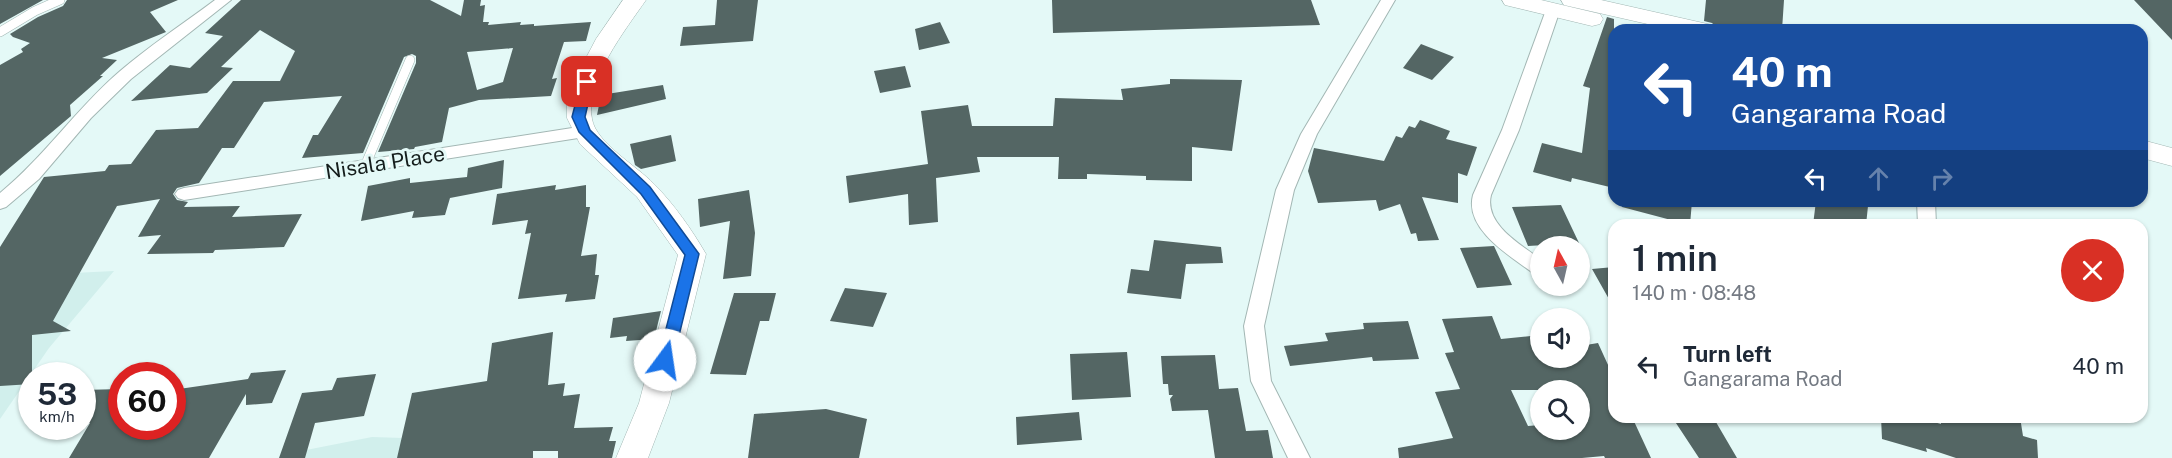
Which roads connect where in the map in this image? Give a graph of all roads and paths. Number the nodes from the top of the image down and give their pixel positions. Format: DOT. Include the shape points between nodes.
graph roads {
  1 [pos="60,0"];
  2 [pos="224,0"];
  3 [pos="635,0"];
  4 [pos="1388,0"];
  5 [pos="1513,0"];
  6 [pos="1563,5"];
  7 [pos="1622,24"];
  8 [pos="1670,24"];
  9 [pos="0,32"];
  10 [pos="410,60"];
  11 [pos="585,132"];
  12 [pos="2148,135"];
  13 [pos="2172,141"];
  14 [pos="2148,151"];
  15 [pos="2172,157"];
  16 [pos="365,166"];
  17 [pos="184,194"];
  18 [pos="0,203"];
  19 [pos="1530,260"];
  20 [pos="632,458"];
  21 [pos="1299,458"];
  1 -- 9 [label="lane"];
  2 -- 18 [label="street" via="125,75 85,114 33,175"];
  3 -- 11 [label="main road" via="621,16 593,67 579,117"];
  4 -- 21 [label="street" via="1309,134 1285,190 1254,326 1261,381"];
  5 -- 6 [label="main road"];
  6 -- 7 [label="main road"];
  6 -- 8 [label="main road"];
  6 -- 19 [label="street" via="1481,196 1483,218"];
  10 -- 16 [label="lane"];
  11 -- 16 [label="street, Nisala Place"];
  11 -- 20 [label="main road" via="645,191 692,254 654,403"];
  12 -- 13 [label="main road"];
  14 -- 15 [label="main road"];
  16 -- 17 [label="street, Nisala Place"];
}
